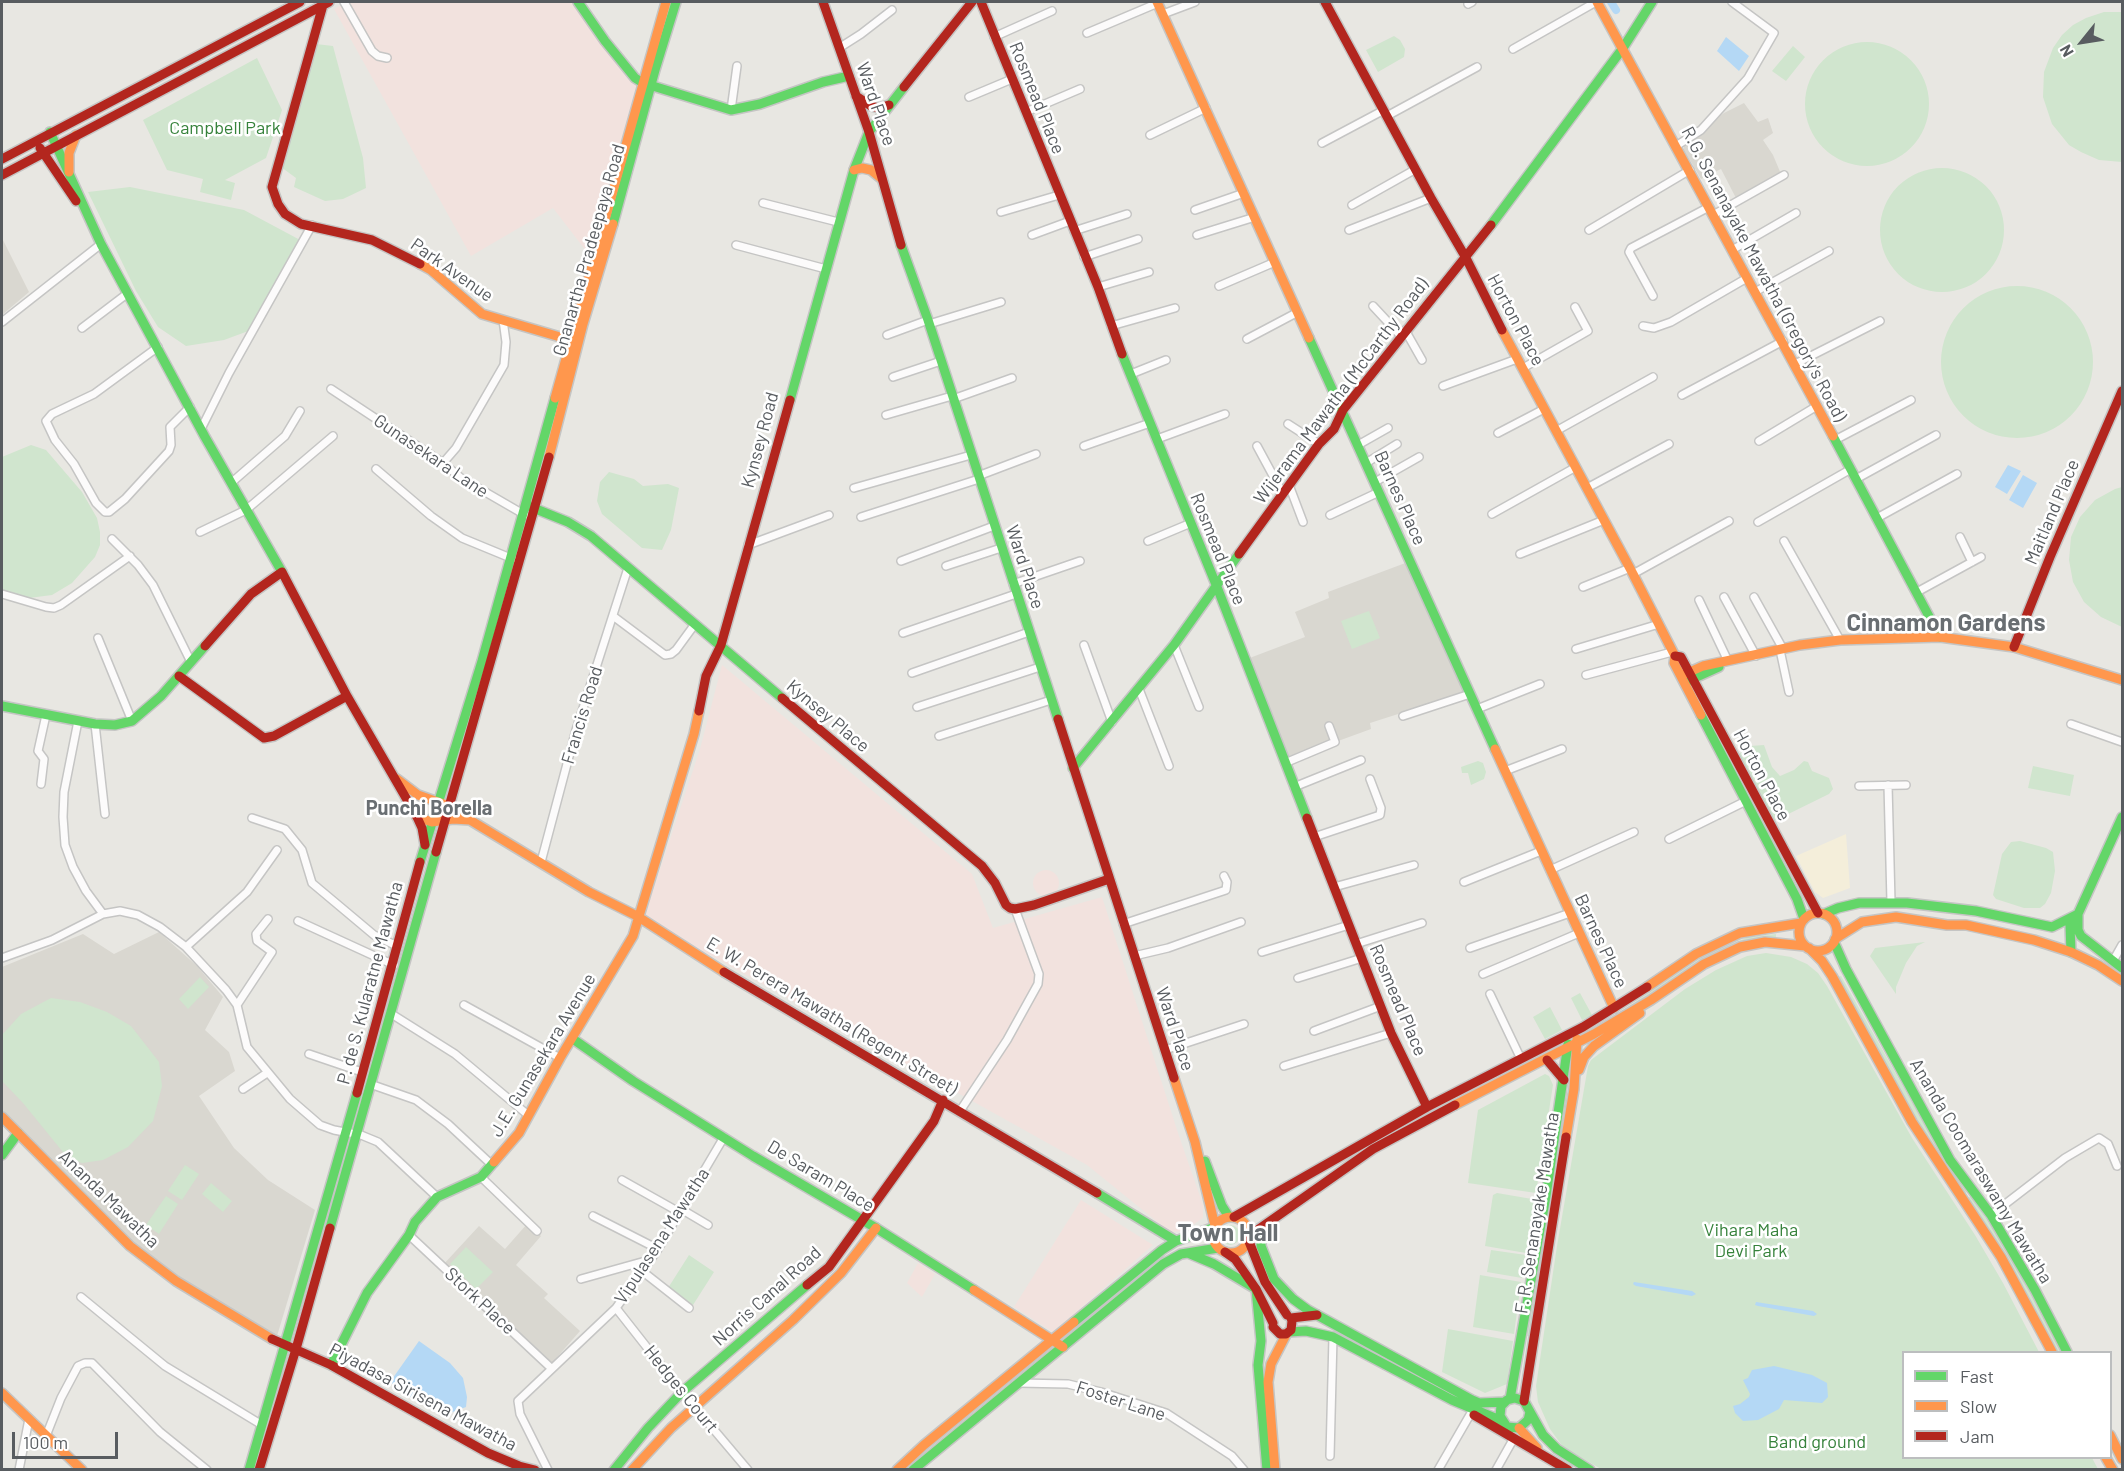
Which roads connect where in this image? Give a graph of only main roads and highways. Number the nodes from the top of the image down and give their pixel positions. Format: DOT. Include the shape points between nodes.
graph roads {
  1 [pos="300,2"];
  2 [pos="578,2"];
  3 [pos="666,2"];
  4 [pos="676,2"];
  5 [pos="823,2"];
  6 [pos="981,2"];
  7 [pos="1158,2"];
  8 [pos="1596,2"];
  9 [pos="1652,2"];
  10 [pos="326,3"];
  11 [pos="967,3"];
  12 [pos="1329,3"];
  13 [pos="1623,48"];
  14 [pos="849,76"];
  15 [pos="647,84"];
  16 [pos="855,94"];
  17 [pos="889,105"];
  18 [pos="51,132"];
  19 [pos="869,132"];
  20 [pos="76,135"];
  21 [pos="36,140"];
  22 [pos="57,146"];
  23 [pos="43,153"];
  24 [pos="2,159"];
  25 [pos="854,170"];
  26 [pos="69,171"];
  27 [pos="2,175"];
  28 [pos="884,181"];
  29 [pos="88,219"];
  30 [pos="1466,258"];
  31 [pos="575,342"];
  32 [pos="2122,391"];
  33 [pos="1343,410"];
  34 [pos="529,511"];
  35 [pos="515,559"];
  36 [pos="282,573"];
  37 [pos="1217,587"];
  38 [pos="1940,637"];
  39 [pos="721,645"];
  40 [pos="2014,647"];
  41 [pos="1741,658"];
  42 [pos="179,676"];
  43 [pos="1687,678"];
  44 [pos="2122,680"];
  45 [pos="347,696"];
  46 [pos="2,706"];
  47 [pos="1073,768"];
  48 [pos="397,779"];
  49 [pos="439,802"];
  50 [pos="450,806"];
  51 [pos="417,817"];
  52 [pos="2122,817"];
  53 [pos="444,820"];
  54 [pos="470,820"];
  55 [pos="432,822"];
  56 [pos="2120,830"];
  57 [pos="425,845"];
  58 [pos="1109,879"];
  59 [pos="1821,913"];
  60 [pos="2078,914"];
  61 [pos="637,916"];
  62 [pos="1802,921"];
  63 [pos="2052,927"];
  64 [pos="1835,940"];
  65 [pos="2046,944"];
  66 [pos="1807,947"];
  67 [pos="2071,952"];
  68 [pos="398,966"];
  69 [pos="2122,968"];
  70 [pos="2122,981"];
  71 [pos="1652,1000"];
  72 [pos="1614,1008"];
  73 [pos="1572,1033"];
  74 [pos="573,1040"];
  75 [pos="1573,1046"];
  76 [pos="1547,1060"];
  77 [pos="1564,1080"];
  78 [pos="1574,1089"];
  79 [pos="943,1100"];
  80 [pos="1427,1107"];
  81 [pos="2,1117"];
  82 [pos="18,1133"];
  83 [pos="1195,1142"];
  84 [pos="2,1155"];
  85 [pos="1232,1217"];
  86 [pos="862,1220"];
  87 [pos="1215,1227"];
  88 [pos="876,1228"];
  89 [pos="1261,1228"];
  90 [pos="1249,1238"];
  91 [pos="1176,1241"];
  92 [pos="1222,1250"];
  93 [pos="1188,1253"];
  94 [pos="1256,1289"];
  95 [pos="1317,1315"];
  96 [pos="1290,1318"];
  97 [pos="1273,1325"];
  98 [pos="1288,1333"];
  99 [pos="1053,1340"];
  100 [pos="1261,1341"];
  101 [pos="284,1345"];
  102 [pos="1063,1347"];
  103 [pos="296,1349"];
  104 [pos="2051,1351"];
  105 [pos="2066,1351"];
  106 [pos="331,1365"];
  107 [pos="2,1393"];
  108 [pos="1507,1401"];
  109 [pos="1524,1401"];
  110 [pos="1457,1403"];
  111 [pos="1530,1412"];
  112 [pos="1502,1421"];
  113 [pos="1519,1428"];
  114 [pos="2112,1439"];
  115 [pos="1551,1459"];
  116 [pos="2122,1459"];
  117 [pos="81,1470"];
  118 [pos="249,1470"];
  119 [pos="259,1470"];
  120 [pos="535,1470"];
  121 [pos="614,1470"];
  122 [pos="633,1470"];
  123 [pos="897,1470"];
  124 [pos="913,1470"];
  125 [pos="1267,1470"];
  126 [pos="1275,1470"];
  127 [pos="1568,1470"];
  128 [pos="1590,1470"];
  1 -- 18 [label="main road"];
  2 -- 15 [label="main road" via="634,78"];
  3 -- 15 [label="main road, Gnanartha Pradeepaya Road"];
  4 -- 15 [label="main road, Gnanartha Pradeepaya Road"];
  5 -- 14 [label="main road, Ward Place"];
  6 -- 37 [label="main road, Rosmead Place"];
  7 -- 33 [label="main road, Barnes Place"];
  8 -- 13 [label="main road, R.G. Senanayake Mawatha (Gregory's Road)"];
  9 -- 13 [label="main road, Wijerama Mawatha (McCarthy Road)"];
  10 -- 20 [label="main road"];
  10 -- 31 [label="main road, Park Avenue" via="272,187 285,214 301,224 372,240 393,249 431,270 482,314"];
  11 -- 17 [label="main road, Kynsey Road"];
  12 -- 30 [label="main road, Horton Place"];
  13 -- 30 [label="main road, Wijerama Mawatha (McCarthy Road)"];
  13 -- 38 [label="main road, R.G. Senanayake Mawatha (Gregory's Road)"];
  14 -- 15 [label="main road" via="731,110"];
  14 -- 16 [label="main road, Ward Place"];
  15 -- 31 [label="main road, Gnanartha Pradeepaya Road" via="628,175"];
  16 -- 17 [label="main road" via="871,106"];
  16 -- 19 [label="main road, Ward Place"];
  17 -- 19 [label="main road, Kynsey Road"];
  18 -- 21 [label="main road"];
  18 -- 22 [label="main road"];
  19 -- 25 [label="main road, Kynsey Road"];
  19 -- 28 [label="main road, Ward Place"];
  20 -- 22 [label="main road"];
  20 -- 26 [label="main road" via="69,153"];
  21 -- 23 [label="main road"];
  21 -- 24 [label="main road"];
  22 -- 23 [label="main road"];
  22 -- 26 [label="main road"];
  23 -- 27 [label="main road"];
  23 -- 29 [label="main road"];
  25 -- 28 [label="main road" via="871,170"];
  25 -- 39 [label="main road, Kynsey Road"];
  26 -- 29 [label="main road"];
  28 -- 47 [label="main road, Ward Place" via="901,244"];
  29 -- 36 [label="main road"];
  30 -- 33 [label="main road, Wijerama Mawatha (McCarthy Road)" via="1402,332"];
  30 -- 43 [label="main road, Horton Place" via="1632,571 1674,654 1674,663"];
  31 -- 34 [label="main road, Gnanartha Pradeepaya Road" via="560,384"];
  32 -- 40 [label="main road, Maitland Place"];
  33 -- 37 [label="main road, Wijerama Mawatha (McCarthy Road)" via="1334,429 1319,444"];
  33 -- 72 [label="main road, Barnes Place"];
  34 -- 35 [label="main road, P. de S. Kularatne Mawatha"];
  34 -- 39 [label="main road, Kynsey Place" via="568,522 591,536"];
  35 -- 49 [label="main road, P. de S. Kularatne Mawatha"];
  35 -- 50 [label="main road, P. de S. Kularatne Mawatha"];
  36 -- 42 [label="main road" via="251,594"];
  36 -- 45 [label="main road"];
  37 -- 47 [label="main road, Wijerama Mawatha (McCarthy Road)"];
  37 -- 80 [label="main road, Rosmead Place" via="1391,1033"];
  38 -- 40 [label="main road"];
  38 -- 41 [label="main road" via="1840,640"];
  39 -- 58 [label="main road, Kynsey Place" via="982,866 1006,905 1015,909 1034,905"];
  39 -- 61 [label="main road, Kynsey Road" via="706,676 694,734"];
  40 -- 44 [label="main road"];
  41 -- 43 [label="main road"];
  41 -- 43 [label="main road" via="1703,666"];
  42 -- 45 [label="main road" via="264,738"];
  42 -- 46 [label="main road" via="132,721 115,725"];
  43 -- 59 [label="main road, Horton Place"];
  43 -- 62 [label="main road, Horton Place" via="1798,902"];
  45 -- 48 [label="main road"];
  47 -- 58 [label="main road, Ward Place"];
  48 -- 49 [label="main road, E. W. Perera Mawatha (Regent Street)" via="418,795"];
  48 -- 51 [label="main road"];
  49 -- 50 [label="main road, E. W. Perera Mawatha (Regent Street)"];
  49 -- 55 [label="main road, P. de S. Kularatne Mawatha"];
  50 -- 53 [label="main road, P. de S. Kularatne Mawatha"];
  50 -- 54 [label="main road, E. W. Perera Mawatha (Regent Street)"];
  51 -- 55 [label="main road"];
  51 -- 57 [label="main road"];
  52 -- 56 [label="main road"];
  53 -- 54 [label="main road"];
  53 -- 55 [label="main road"];
  53 -- 68 [label="main road, P. de S. Kularatne Mawatha"];
  54 -- 61 [label="main road, E. W. Perera Mawatha (Regent Street)" via="589,892"];
  55 -- 57 [label="main road, P. de S. Kularatne Mawatha"];
  56 -- 60 [label="main road"];
  57 -- 68 [label="main road, P. de S. Kularatne Mawatha" via="397,946"];
  58 -- 83 [label="main road, Ward Place"];
  59 -- 62 [label="main road"];
  59 -- 63 [label="main road" via="1848,905 1890,902 1976,911"];
  59 -- 64 [label="main road" via="1833,921"];
  60 -- 63 [label="main road"];
  60 -- 67 [label="main road" via="2070,925"];
  60 -- 69 [label="main road" via="2081,936"];
  61 -- 74 [label="main road, J.E. Gunasekara Avenue" via="633,936"];
  61 -- 79 [label="main road, E. W. Perera Mawatha (Regent Street)" via="705,961"];
  62 -- 66 [label="main road" via="1799,935"];
  62 -- 72 [label="main road" via="1740,933 1696,954"];
  63 -- 65 [label="main road" via="2053,937"];
  64 -- 65 [label="main road" via="1862,922 1896,917 1966,925"];
  64 -- 66 [label="main road" via="1825,949"];
  64 -- 105 [label="main road, Ananda Coomaraswamy Mawatha" via="1846,969 1932,1128 1950,1160 1991,1215"];
  65 -- 67 [label="main road"];
  66 -- 71 [label="main road" via="1765,942 1740,947 1704,964"];
  66 -- 104 [label="main road, Ananda Coomaraswamy Mawatha" via="1832,976 1912,1122 2001,1257"];
  67 -- 70 [label="main road"];
  68 -- 101 [label="main road, P. de S. Kularatne Mawatha" via="362,1072"];
  68 -- 103 [label="main road, P. de S. Kularatne Mawatha" via="390,1013"];
  71 -- 75 [label="main road"];
  71 -- 78 [label="main road" via="1588,1052"];
  72 -- 73 [label="main road"];
  73 -- 75 [label="main road, F. R. Senanayake Mawatha"];
  73 -- 80 [label="main road"];
  74 -- 86 [label="main road, De Saram Place" via="633,1081"];
  74 -- 106 [label="main road, J.E. Gunasekara Avenue" via="519,1132 492,1165 481,1177 437,1197 415,1222 367,1293"];
  75 -- 76 [label="main road"];
  75 -- 77 [label="main road, F. R. Senanayake Mawatha"];
  75 -- 78 [label="main road, F. R. Senanayake Mawatha"];
  76 -- 77 [label="main road"];
  76 -- 89 [label="main road" via="1373,1149"];
  77 -- 108 [label="main road, F. R. Senanayake Mawatha"];
  78 -- 109 [label="main road, F. R. Senanayake Mawatha"];
  79 -- 86 [label="main road, Norris Canal Road" via="934,1121"];
  79 -- 91 [label="main road, E. W. Perera Mawatha (Regent Street)"];
  80 -- 85 [label="main road"];
  81 -- 82 [label="main road, Ananda Mawatha"];
  82 -- 84 [label="main road"];
  82 -- 101 [label="main road, Ananda Mawatha" via="130,1246 176,1281"];
  83 -- 85 [label="main road, Ward Place" via="1222,1206"];
  83 -- 87 [label="main road, Ward Place"];
  85 -- 87 [label="main road"];
  85 -- 90 [label="main road" via="1246,1226"];
  86 -- 88 [label="main road, De Saram Place"];
  86 -- 121 [label="main road, Norris Canal Road" via="829,1267 682,1392"];
  87 -- 91 [label="main road"];
  87 -- 92 [label="main road" via="1213,1238"];
  88 -- 99 [label="main road, De Saram Place"];
  88 -- 122 [label="main road, Norris Canal Road" via="841,1273 809,1305 694,1406"];
  89 -- 90 [label="main road"];
  89 -- 95 [label="main road" via="1261,1246 1274,1279 1293,1299"];
  90 -- 92 [label="main road" via="1237,1252"];
  90 -- 96 [label="main road" via="1265,1282"];
  91 -- 99 [label="main road"];
  92 -- 93 [label="main road"];
  92 -- 94 [label="main road" via="1235,1259"];
  93 -- 94 [label="main road"];
  93 -- 102 [label="main road" via="1162,1264"];
  94 -- 97 [label="main road"];
  94 -- 100 [label="main road"];
  95 -- 96 [label="main road"];
  95 -- 108 [label="main road" via="1472,1400"];
  96 -- 97 [label="main road" via="1278,1315"];
  96 -- 98 [label="main road" via="1292,1327"];
  97 -- 98 [label="main road" via="1280,1334"];
  97 -- 100 [label="main road"];
  98 -- 110 [label="main road" via="1306,1331 1333,1337"];
  98 -- 126 [label="main road" via="1271,1364 1268,1382"];
  99 -- 102 [label="main road, De Saram Place"];
  99 -- 123 [label="main road"];
  100 -- 125 [label="main road" via="1258,1365"];
  101 -- 103 [label="main road, Ananda Mawatha"];
  101 -- 118 [label="main road, P. de S. Kularatne Mawatha"];
  102 -- 124 [label="main road"];
  103 -- 106 [label="main road, Piyadasa Sirisena Mawatha"];
  103 -- 119 [label="main road, P. de S. Kularatne Mawatha"];
  106 -- 120 [label="main road, Piyadasa Sirisena Mawatha" via="488,1453"];
  107 -- 117 [label="main road"];
  108 -- 109 [label="main road"];
  108 -- 112 [label="main road" via="1500,1411"];
  109 -- 111 [label="main road"];
  110 -- 112 [label="main road"];
  110 -- 115 [label="main road"];
  111 -- 113 [label="main road"];
  111 -- 128 [label="main road" via="1543,1435 1557,1449"];
  112 -- 113 [label="main road" via="1511,1428"];
  113 -- 115 [label="main road"];
  114 -- 116 [label="main road"];
  115 -- 127 [label="main road"];
}
